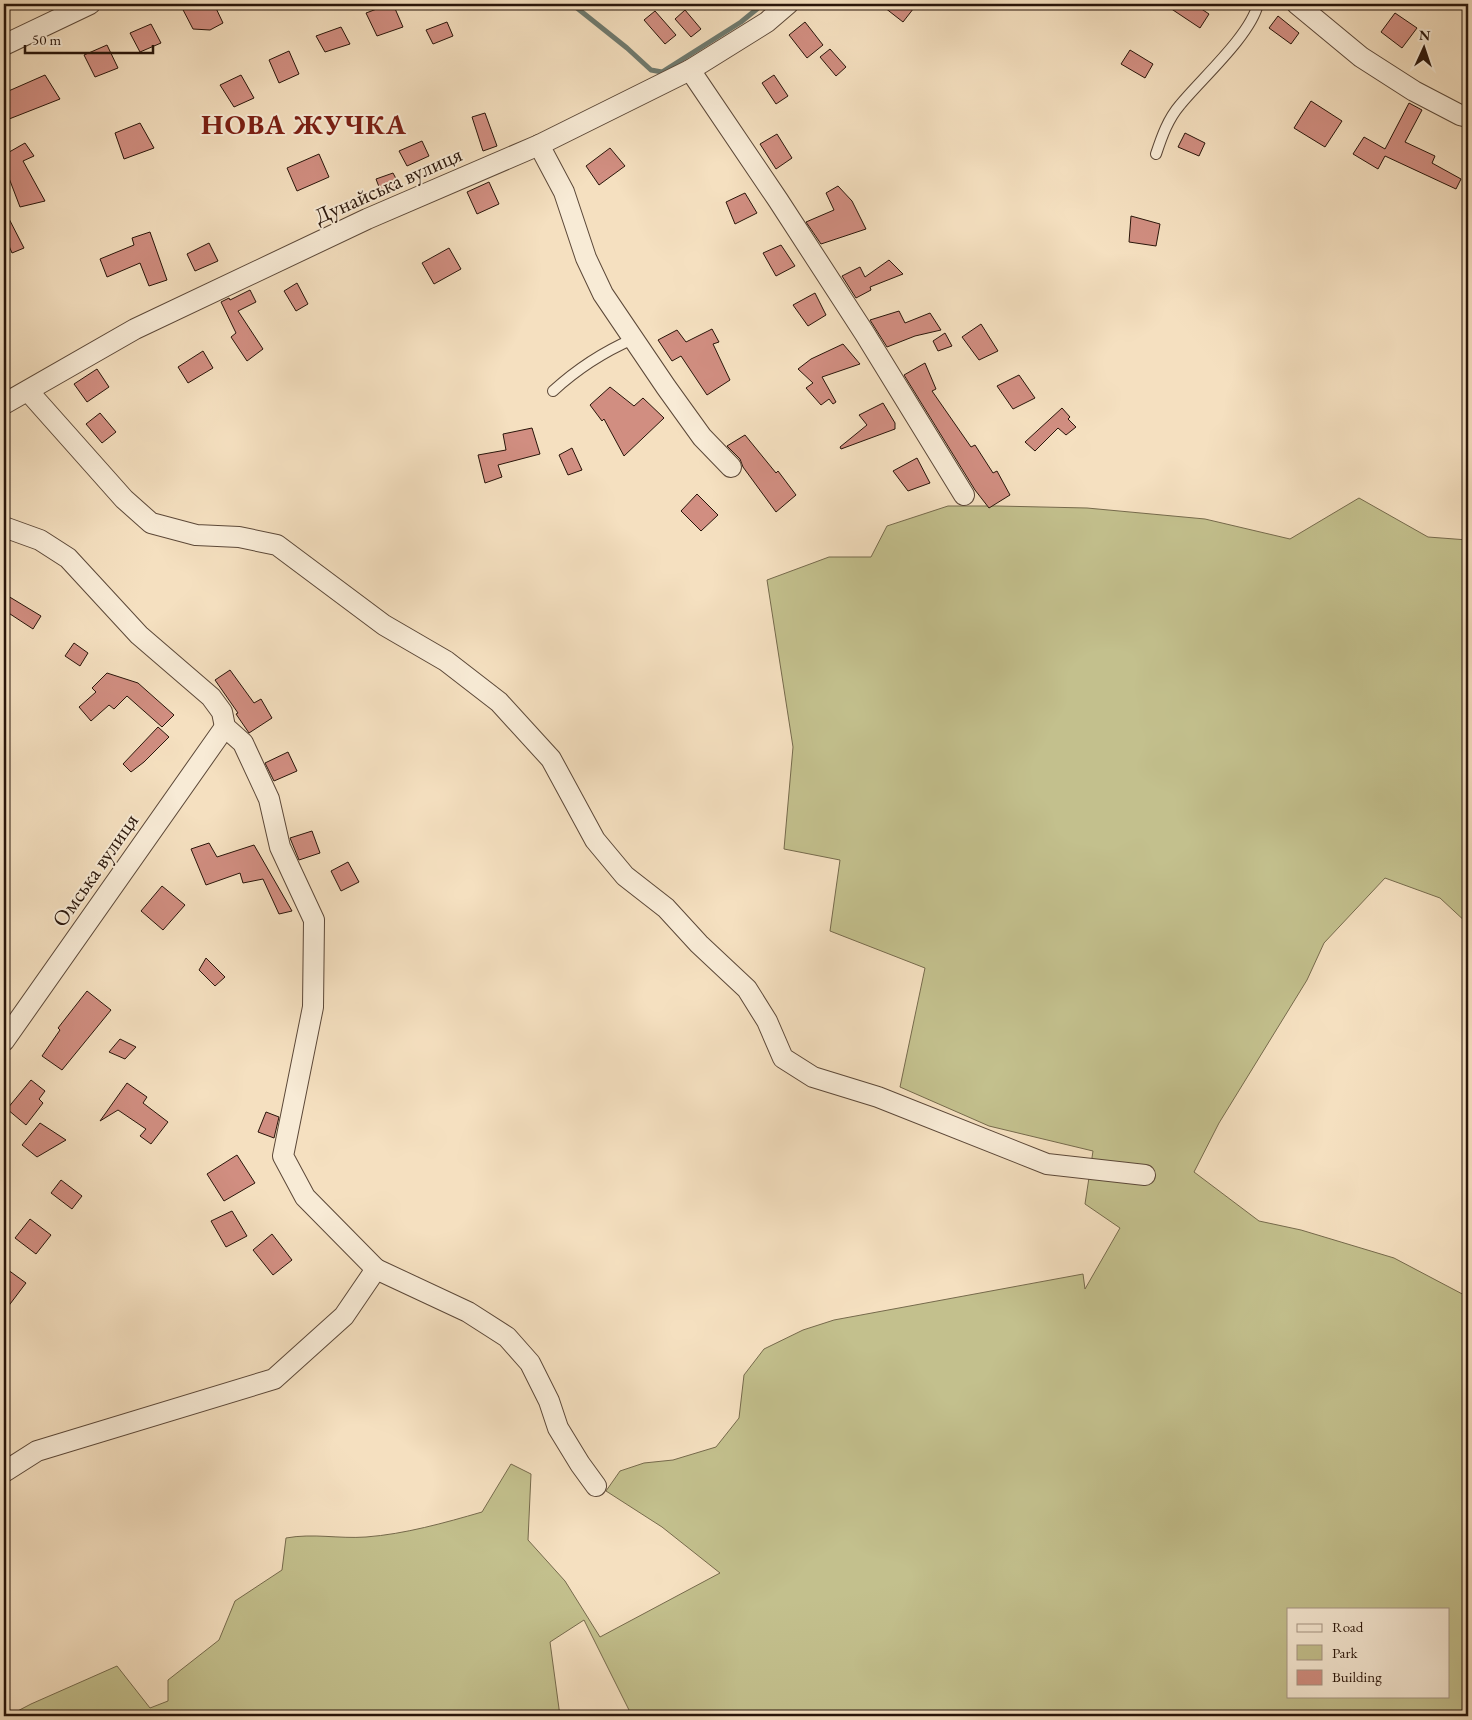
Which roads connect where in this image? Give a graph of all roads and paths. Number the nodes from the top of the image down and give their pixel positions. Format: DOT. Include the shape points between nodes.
graph roads {
  1 [pos="90,4"];
  2 [pos="788,4"];
  3 [pos="1258,4"];
  4 [pos="1297,4"];
  5 [pos="4,45"];
  6 [pos="690,70"];
  7 [pos="1468,117"];
  8 [pos="539,145"];
  9 [pos="1156,154"];
  10 [pos="633,339"];
  11 [pos="28,391"];
  12 [pos="553,392"];
  13 [pos="4,404"];
  14 [pos="730,467"];
  15 [pos="964,495"];
  16 [pos="4,527"];
  17 [pos="225,727"];
  18 [pos="4,1041"];
  19 [pos="1145,1175"];
  20 [pos="376,1269"];
  21 [pos="4,1472"];
  22 [pos="596,1486"];
  1 -- 5 [label="street"];
  2 -- 6 [label="street, Дунайська вулиця" via="767,22"];
  3 -- 9 [label="lane" via="1239,38 1178,106 1164,130"];
  4 -- 7 [label="street" via="1361,58 1414,91"];
  6 -- 8 [label="street, Дунайська вулиця"];
  6 -- 15 [label="street" via="865,334"];
  8 -- 10 [label="street" via="564,192 586,258 603,294"];
  8 -- 11 [label="street, Дунайська вулиця" via="367,219 135,329"];
  10 -- 12 [label="lane" via="590,361"];
  10 -- 14 [label="street" via="702,436"];
  11 -- 13 [label="street, Дунайська вулиця"];
  11 -- 19 [label="street" via="124,499 151,523 196,535 239,537 277,546 384,625 446,661 499,702 550,759 595,840 625,876 666,908 698,944 747,989 767,1021 783,1058 813,1077 878,1097 1047,1164"];
  16 -- 17 [label="street" via="40,540 68,558 138,635 211,697 222,712"];
  17 -- 18 [label="street, Омська вулиця"];
  17 -- 20 [label="street" via="242,743 269,799 280,847 314,920 314,1007 282,1156 305,1197"];
  20 -- 21 [label="street" via="344,1316 274,1379 37,1451"];
  20 -- 22 [label="street" via="468,1312 507,1337 530,1363 558,1428"];
}
